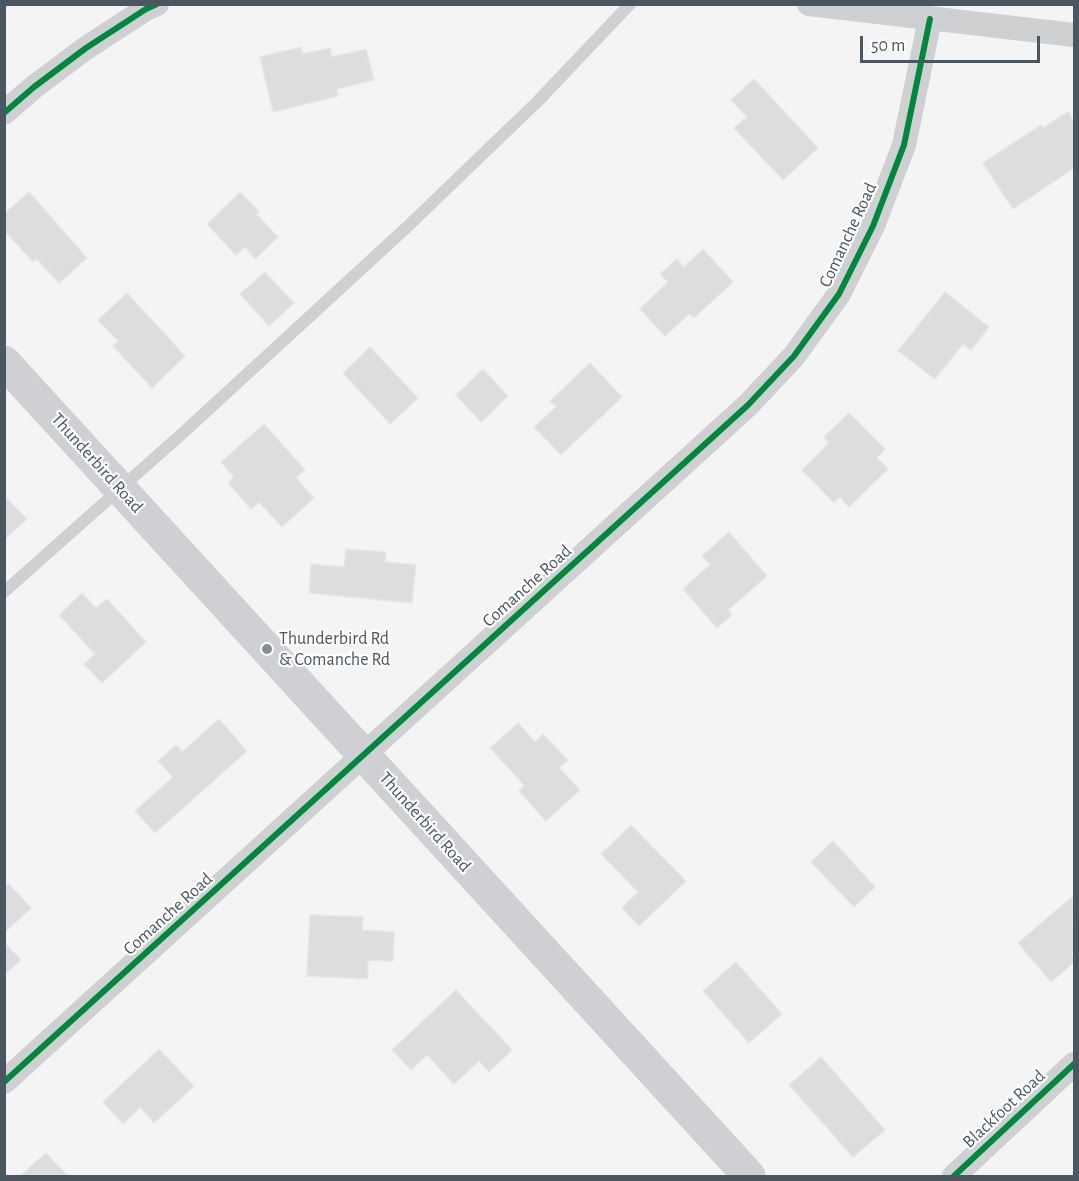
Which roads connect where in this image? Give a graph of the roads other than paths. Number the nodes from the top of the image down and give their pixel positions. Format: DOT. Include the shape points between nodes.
graph roads {
  1 [pos="157,4"];
  2 [pos="630,4"];
  3 [pos="808,4"];
  4 [pos="930,19"];
  5 [pos="1074,35"];
  6 [pos="4,113"];
  7 [pos="4,362"];
  8 [pos="121,489"];
  9 [pos="4,592"];
  10 [pos="364,756"];
  11 [pos="1074,1064"];
  12 [pos="4,1082"];
  13 [pos="749,1176"];
  14 [pos="954,1176"];
  1 -- 6 [label="street" via="86,48"];
  2 -- 8 [label="lane" via="538,101 406,228"];
  3 -- 4 [label="street"];
  4 -- 5 [label="street"];
  4 -- 10 [label="street, Comanche Road" via="903,145 873,226 839,294 794,356 747,405"];
  7 -- 8 [label="main road, Thunderbird Road"];
  8 -- 9 [label="lane"];
  8 -- 10 [label="main road, Thunderbird Road"];
  10 -- 12 [label="street, Comanche Road"];
  10 -- 13 [label="main road, Thunderbird Road"];
  11 -- 14 [label="street, Blackfoot Road"];
}
